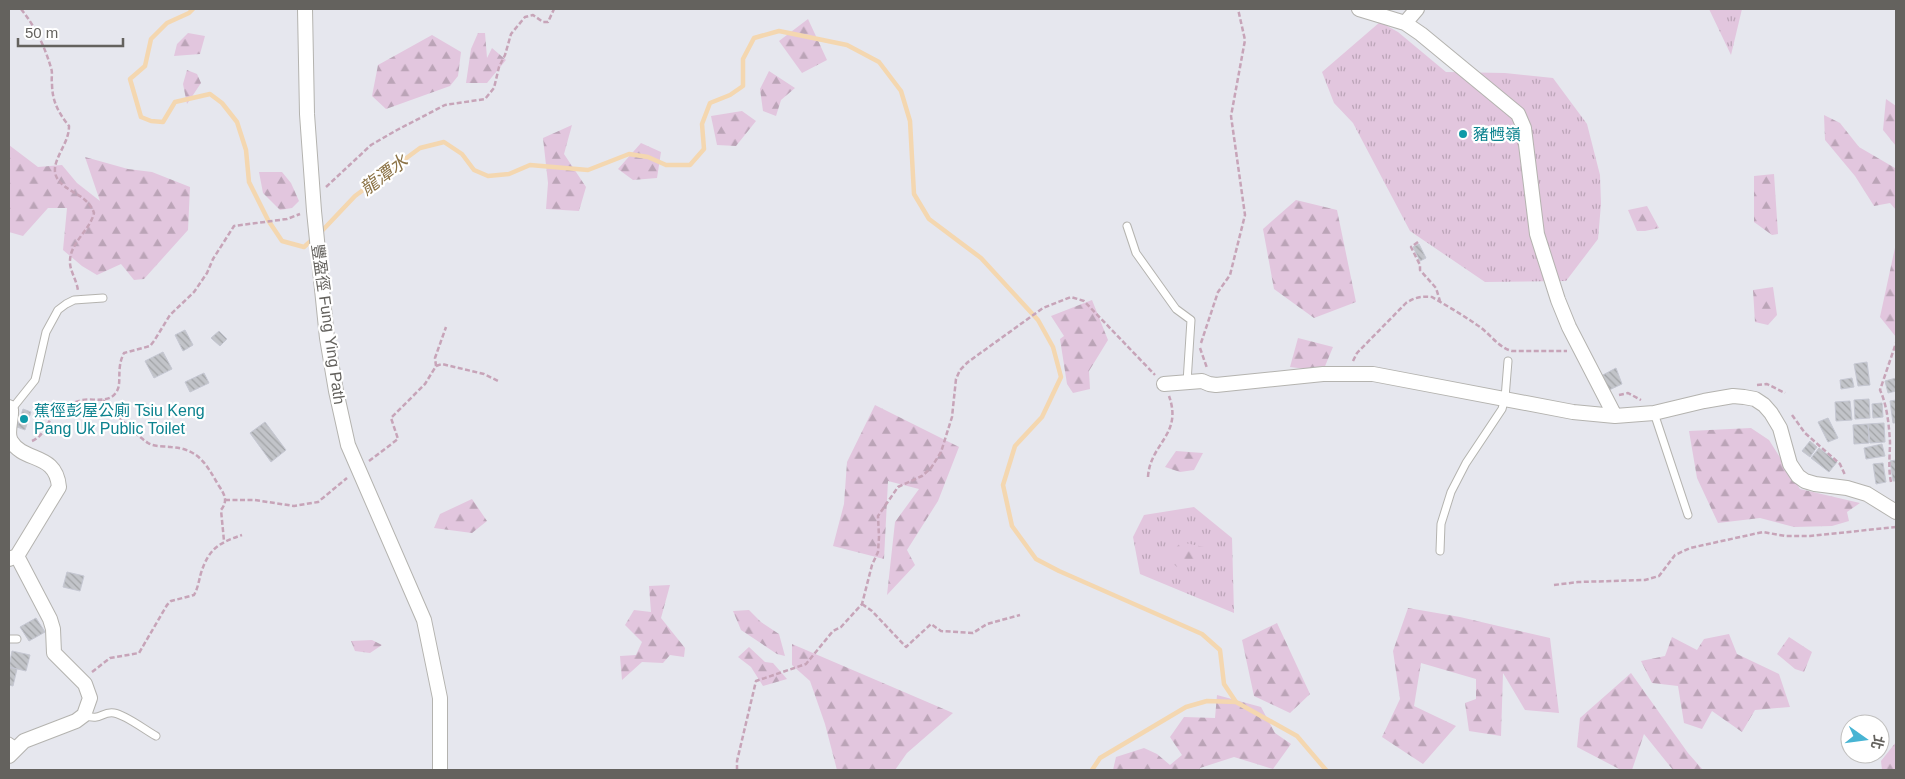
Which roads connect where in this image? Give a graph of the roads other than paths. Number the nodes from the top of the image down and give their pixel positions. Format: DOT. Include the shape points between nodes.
graph roads {
  1 [pos="305,9"];
  2 [pos="1359,9"];
  3 [pos="1417,9"];
  4 [pos="1405,23"];
  5 [pos="1127,226"];
  6 [pos="103,298"];
  7 [pos="1508,362"];
  8 [pos="1187,382"];
  9 [pos="1164,384"];
  10 [pos="1505,398"];
  11 [pos="10,408"];
  12 [pos="1654,413"];
  13 [pos="1615,416"];
  14 [pos="1896,512"];
  15 [pos="1688,515"];
  16 [pos="1440,551"];
  17 [pos="13,558"];
  18 [pos="9,638"];
  19 [pos="17,639"];
  20 [pos="84,715"];
  21 [pos="156,736"];
  22 [pos="12,748"];
  23 [pos="440,770"];
  1 -- 23 [label="street, 豐盈徑 Fung Ying Path" via="307,114 327,338 348,445 424,620 440,698"];
  2 -- 4 [label="street"];
  3 -- 4 [label="street"];
  4 -- 13 [label="street" via="1518,114 1524,128 1537,234 1558,300"];
  5 -- 8 [label="lane" via="1136,253 1176,310 1192,320"];
  6 -- 11 [label="lane" via="76,300 58,310 40,352 35,380"];
  7 -- 10 [label="lane"];
  8 -- 9 [label="street"];
  8 -- 10 [label="street" via="1202,380 1216,385 1323,374 1373,374"];
  10 -- 13 [label="street" via="1574,412"];
  10 -- 16 [label="lane" via="1502,409 1451,492 1441,524"];
  11 -- 17 [label="street" via="11,441 19,449 50,465 58,474 59,487"];
  12 -- 13 [label="street"];
  12 -- 14 [label="street" via="1733,396 1755,399 1772,413 1780,428 1790,464 1798,476 1815,484 1867,494"];
  12 -- 15 [label="lane"];
  17 -- 20 [label="street" via="50,619 54,653 89,691"];
  18 -- 19 [label="lane"];
  20 -- 21 [label="lane" via="98,718 113,713"];
  20 -- 22 [label="street"];
}
